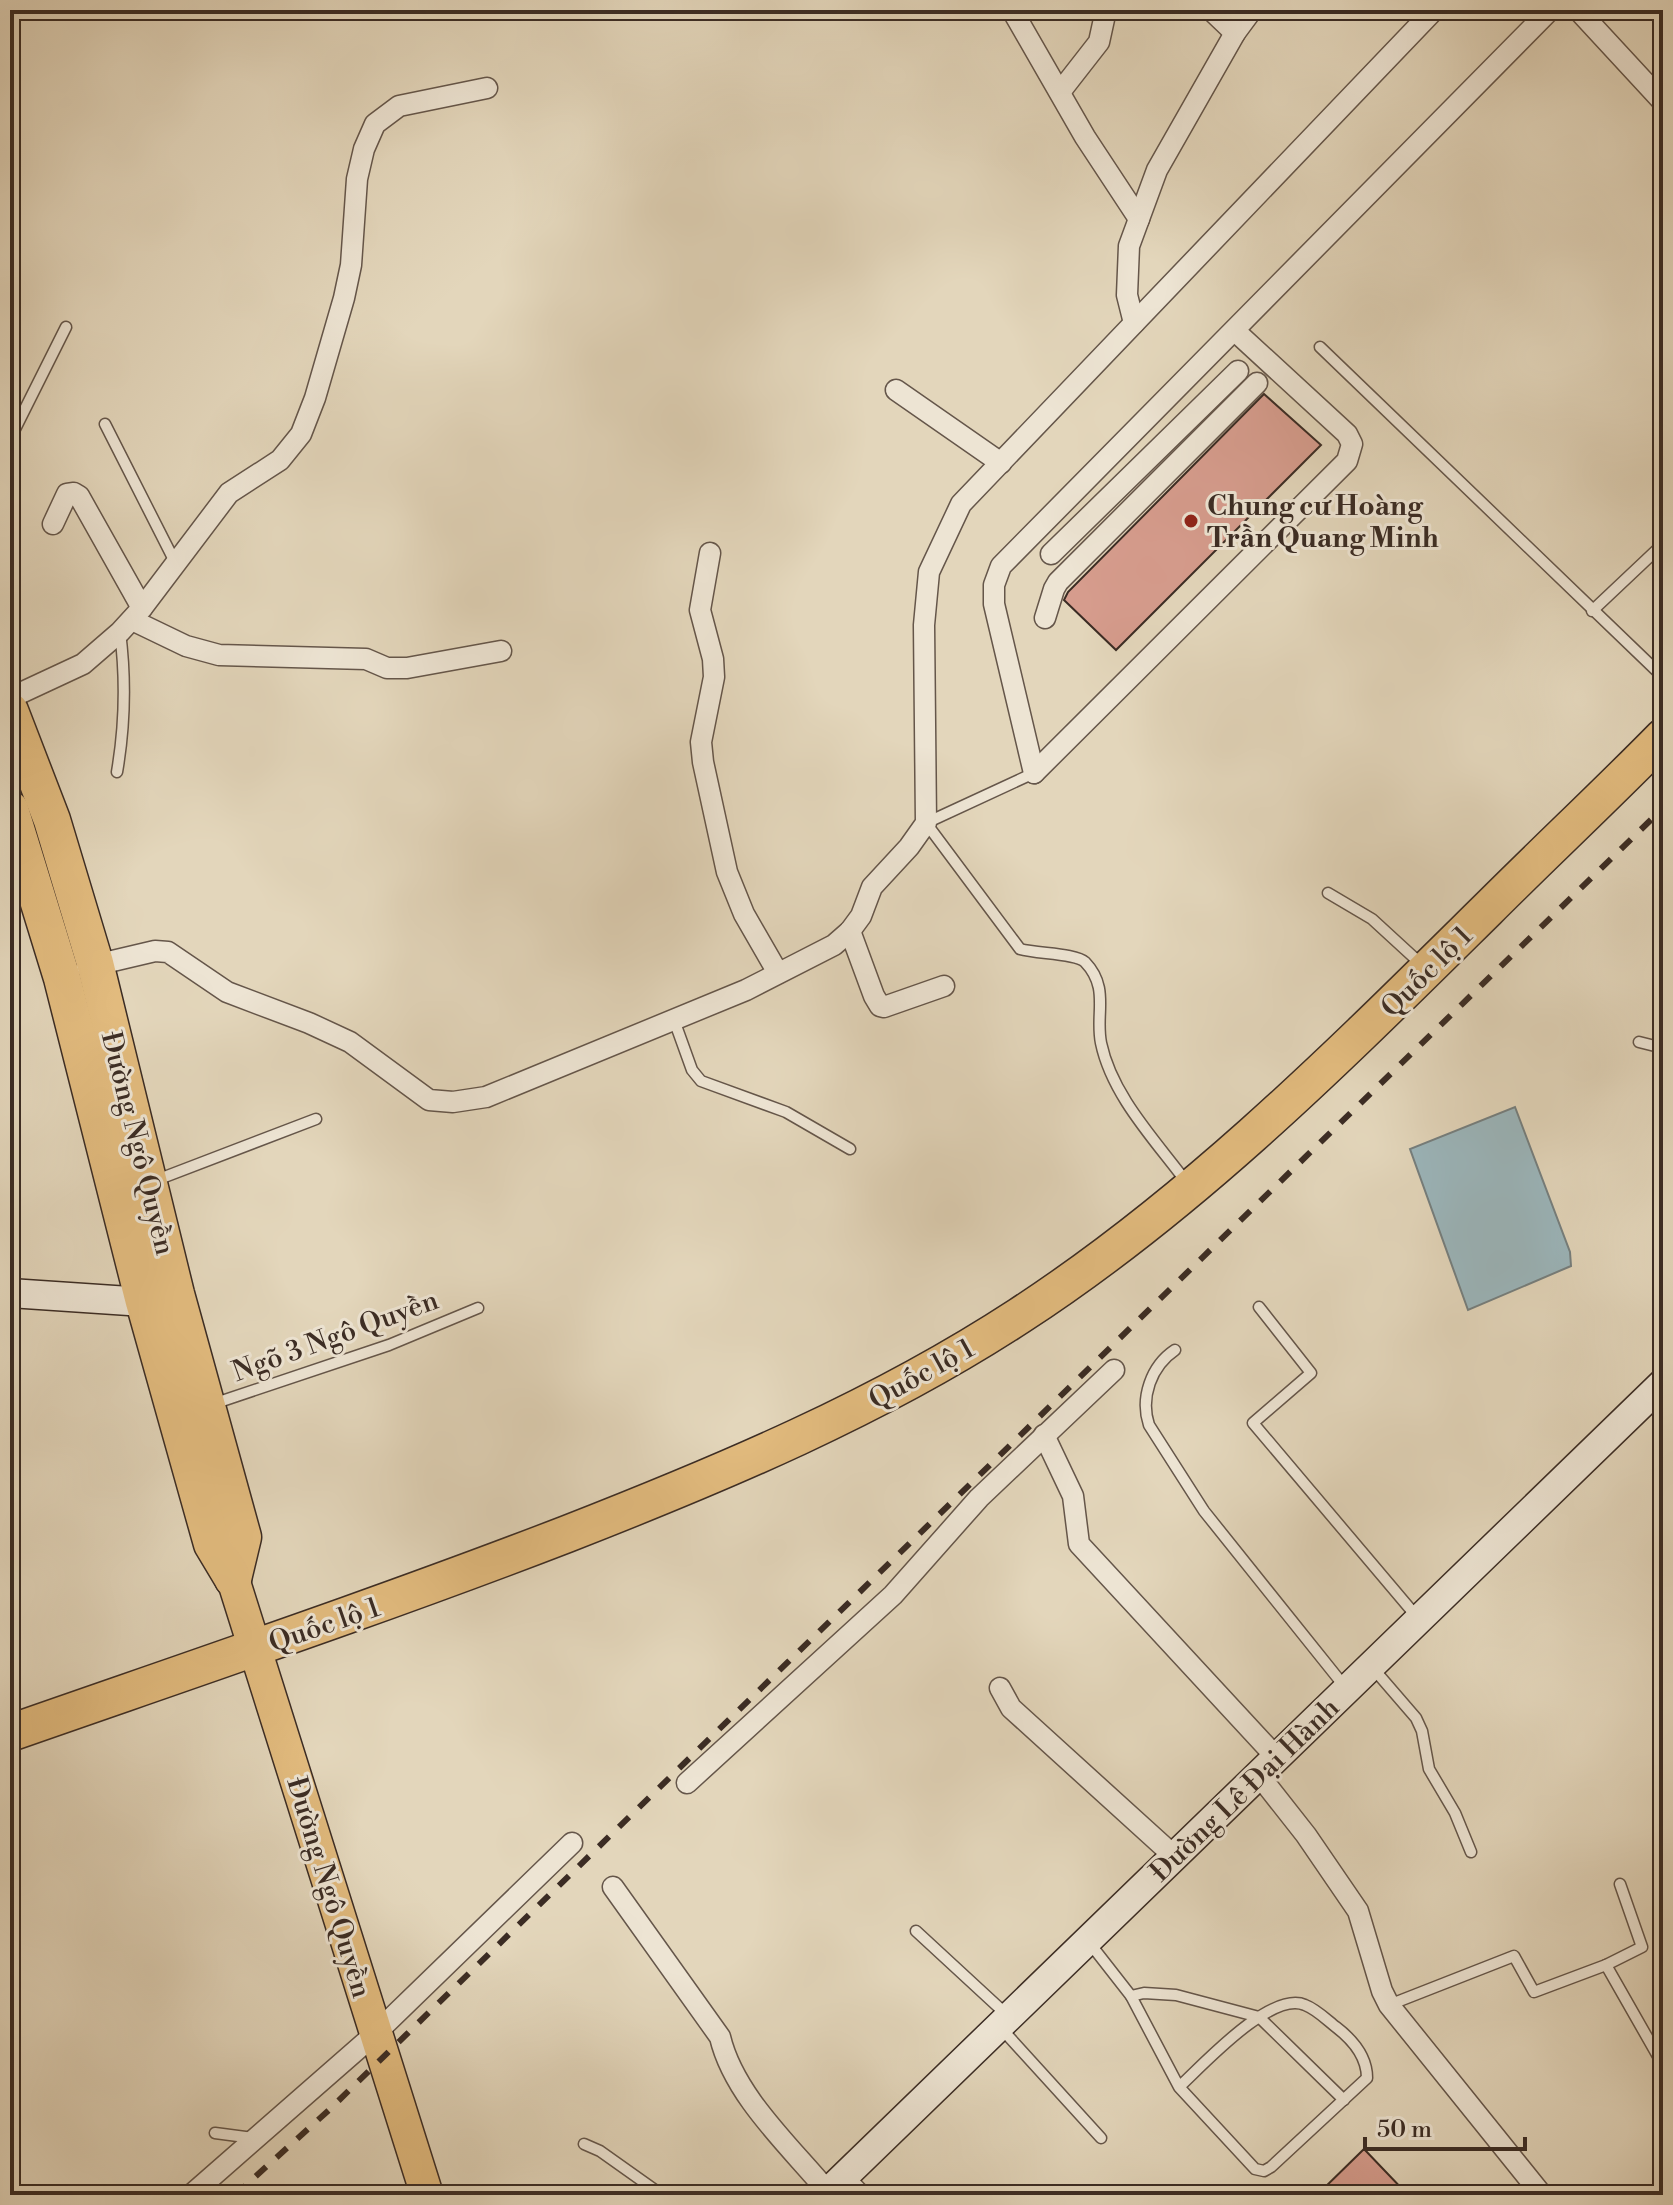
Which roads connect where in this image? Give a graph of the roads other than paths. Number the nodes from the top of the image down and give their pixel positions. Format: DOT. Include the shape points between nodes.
graph roads {
  1 [pos="1012,10"];
  2 [pos="1106,10"];
  3 [pos="1211,10"];
  4 [pos="1252,10"];
  5 [pos="1434,10"];
  6 [pos="1578,10"];
  7 [pos="1538,14"];
  8 [pos="1235,33"];
  9 [pos="487,88"];
  10 [pos="1060,92"];
  11 [pos="1663,102"];
  12 [pos="1139,219"];
  13 [pos="1134,323"];
  14 [pos="66,327"];
  15 [pos="1235,331"];
  16 [pos="1320,347"];
  17 [pos="1238,371"];
  18 [pos="1257,383"];
  19 [pos="896,390"];
  20 [pos="1165,402"];
  21 [pos="1185,423"];
  22 [pos="105,424"];
  23 [pos="10,439"];
  24 [pos="1201,440"];
  25 [pos="1120,447"];
  26 [pos="1001,463"];
  27 [pos="1140,467"];
  28 [pos="1158,484"];
  29 [pos="1096,510"];
  30 [pos="53,524"];
  31 [pos="1114,528"];
  32 [pos="1034,534"];
  33 [pos="1663,544"];
  34 [pos="710,553"];
  35 [pos="1051,554"];
  36 [pos="176,564"];
  37 [pos="1068,574"];
  38 [pos="1592,611"];
  39 [pos="1045,618"];
  40 [pos="131,620"];
  41 [pos="501,651"];
  42 [pos="1663,677"];
  43 [pos="10,698"];
  44 [pos="10,711"];
  45 [pos="1663,737"];
  46 [pos="117,772"];
  47 [pos="1034,773"];
  48 [pos="10,809"];
  49 [pos="926,823"];
  50 [pos="20,875"];
  51 [pos="1328,893"];
  52 [pos="850,931"];
  53 [pos="95,963"];
  54 [pos="1427,969"];
  55 [pos="778,973"];
  56 [pos="62,978"];
  57 [pos="944,986"];
  58 [pos="674,1020"];
  59 [pos="1639,1042"];
  60 [pos="1663,1048"];
  61 [pos="316,1119"];
  62 [pos="850,1149"];
  63 [pos="149,1183"];
  64 [pos="1191,1187"];
  65 [pos="10,1293"];
  66 [pos="160,1298"];
  67 [pos="1259,1307"];
  68 [pos="478,1308"];
  69 [pos="1175,1350"];
  70 [pos="1114,1370"];
  71 [pos="1663,1383"];
  72 [pos="208,1406"];
  73 [pos="1044,1435"];
  74 [pos="233,1579"];
  75 [pos="1419,1619"];
  76 [pos="255,1648"];
  77 [pos="1371,1665"];
  78 [pos="1000,1688"];
  79 [pos="1347,1689"];
  80 [pos="10,1733"];
  81 [pos="1267,1765"];
  82 [pos="687,1783"];
  83 [pos="572,1843"];
  84 [pos="1471,1852"];
  85 [pos="1174,1856"];
  86 [pos="1620,1884"];
  87 [pos="613,1887"];
  88 [pos="916,1931"];
  89 [pos="1087,1940"];
  90 [pos="1606,1965"];
  91 [pos="1131,1996"];
  92 [pos="1389,2005"];
  93 [pos="1259,2017"];
  94 [pos="1004,2021"];
  95 [pos="376,2033"];
  96 [pos="1663,2065"];
  97 [pos="1179,2087"];
  98 [pos="1344,2100"];
  99 [pos="215,2133"];
  100 [pos="255,2138"];
  101 [pos="1101,2138"];
  102 [pos="584,2144"];
  103 [pos="833,2187"];
  104 [pos="191,2195"];
  105 [pos="427,2195"];
  106 [pos="662,2195"];
  107 [pos="867,2195"];
  108 [pos="1542,2195"];
  1 -- 10 [label="street"];
  2 -- 10 [label="street" via="1099,42"];
  3 -- 8 [label="street"];
  4 -- 8 [label="street"];
  5 -- 13 [label="street"];
  6 -- 11 [label="street"];
  7 -- 15 [label="street"];
  8 -- 12 [label="street" via="1157,170"];
  9 -- 36 [label="street" via="399,106 375,124 357,179 344,298 301,434 280,460 229,493"];
  10 -- 12 [label="street"];
  12 -- 13 [label="street" via="1129,246 1127,295"];
  13 -- 26 [label="street"];
  14 -- 23 [label="lane"];
  15 -- 20 [label="street"];
  15 -- 47 [label="street" via="1347,434 1352,444 1347,461"];
  16 -- 38 [label="lane"];
  17 -- 21 [label="street"];
  18 -- 24 [label="street"];
  19 -- 26 [label="street"];
  20 -- 21 [label="street"];
  20 -- 25 [label="street"];
  21 -- 24 [label="street"];
  21 -- 27 [label="street"];
  22 -- 36 [label="lane"];
  24 -- 28 [label="street"];
  25 -- 27 [label="street"];
  25 -- 32 [label="street"];
  26 -- 49 [label="street" via="961,504 929,572 924,625"];
  27 -- 28 [label="street"];
  27 -- 29 [label="street"];
  28 -- 31 [label="street"];
  29 -- 31 [label="street"];
  29 -- 35 [label="street"];
  30 -- 40 [label="street" via="67,494 79,496"];
  31 -- 37 [label="street"];
  32 -- 35 [label="street"];
  32 -- 47 [label="street" via="1001,566 994,585"];
  33 -- 38 [label="lane"];
  34 -- 55 [label="street" via="700,610 714,677 701,742 703,762 727,872"];
  35 -- 37 [label="street"];
  36 -- 40 [label="street"];
  37 -- 39 [label="street" via="1054,589"];
  38 -- 42 [label="lane"];
  40 -- 41 [label="street" via="219,655 366,659 387,668 407,668"];
  40 -- 43 [label="street" via="83,664"];
  40 -- 46 [label="lane"];
  44 -- 53 [label="highway, Đường Ngô Quyền" via="52,820"];
  45 -- 54 [label="highway, Quốc lộ 1"];
  47 -- 49 [label="lane"];
  48 -- 50 [label="highway, Đường Ngô Quyền"];
  49 -- 52 [label="street" via="872,887"];
  49 -- 64 [label="lane" via="1020,949 1078,957 1087,965 1101,991 1099,1031 1105,1061 1128,1103"];
  50 -- 56 [label="highway, Đường Ngô Quyền"];
  51 -- 54 [label="lane" via="1372,919"];
  52 -- 55 [label="street" via="834,945"];
  52 -- 57 [label="street" via="880,1006"];
  53 -- 56 [label="street"];
  53 -- 58 [label="street" via="168,952 227,992 350,1042 429,1100 486,1097"];
  53 -- 63 [label="highway, Đường Ngô Quyền"];
  54 -- 64 [label="highway, Quốc lộ 1"];
  55 -- 58 [label="street"];
  56 -- 66 [label="highway, Đường Ngô Quyền"];
  58 -- 62 [label="lane" via="701,1081 786,1112"];
  59 -- 60 [label="lane"];
  61 -- 63 [label="lane"];
  63 -- 66 [label="highway, Đường Ngô Quyền"];
  64 -- 76 [label="highway, Quốc lộ 1" via="1017,1317 914,1379 797,1439 448,1580"];
  65 -- 66 [label="street"];
  66 -- 72 [label="highway, Đường Ngô Quyền"];
  66 -- 74 [label="highway, Đường Ngô Quyền" via="212,1544"];
  67 -- 75 [label="lane" via="1311,1373 1253,1423"];
  68 -- 72 [label="lane, Ngõ 3 Ngô Quyền" via="389,1345"];
  69 -- 79 [label="lane" via="1149,1383 1144,1410 1149,1425 1204,1511"];
  70 -- 73 [label="street"];
  71 -- 75 [label="street, Đường Lê Đại Hành"];
  72 -- 74 [label="highway, Đường Ngô Quyền" via="243,1537"];
  73 -- 81 [label="street" via="1073,1496 1079,1544"];
  73 -- 82 [label="street" via="979,1498 893,1595"];
  74 -- 76 [label="main road, Đường Ngô Quyền"];
  75 -- 77 [label="street, Đường Lê Đại Hành"];
  76 -- 80 [label="highway, Quốc lộ 1"];
  76 -- 95 [label="main road, Đường Ngô Quyền"];
  77 -- 79 [label="street, Đường Lê Đại Hành"];
  77 -- 84 [label="lane" via="1416,1718 1429,1769"];
  78 -- 85 [label="street" via="1011,1708"];
  79 -- 81 [label="street, Đường Lê Đại Hành"];
  81 -- 85 [label="street, Đường Lê Đại Hành"];
  81 -- 92 [label="street" via="1358,1911"];
  83 -- 95 [label="street"];
  85 -- 89 [label="street, Đường Lê Đại Hành"];
  86 -- 90 [label="lane" via="1642,1947"];
  87 -- 103 [label="street" via="720,2037 741,2086"];
  88 -- 94 [label="lane"];
  89 -- 91 [label="lane"];
  89 -- 94 [label="street, Đường Lê Đại Hành"];
  90 -- 92 [label="lane" via="1534,1992 1514,1956"];
  90 -- 96 [label="lane"];
  91 -- 93 [label="lane" via="1176,1995"];
  91 -- 97 [label="lane"];
  92 -- 108 [label="street"];
  93 -- 97 [label="lane"];
  93 -- 98 [label="lane"];
  93 -- 98 [label="lane" via="1276,2007 1304,2004 1341,2031 1367,2066 1367,2078"];
  94 -- 101 [label="lane"];
  94 -- 103 [label="street, Đường Lê Đại Hành"];
  95 -- 100 [label="street"];
  95 -- 105 [label="main road, Đường Ngô Quyền"];
  97 -- 98 [label="lane" via="1255,2169 1264,2171"];
  99 -- 100 [label="lane"];
  100 -- 104 [label="street"];
  102 -- 106 [label="lane"];
  103 -- 107 [label="lane"];
}
